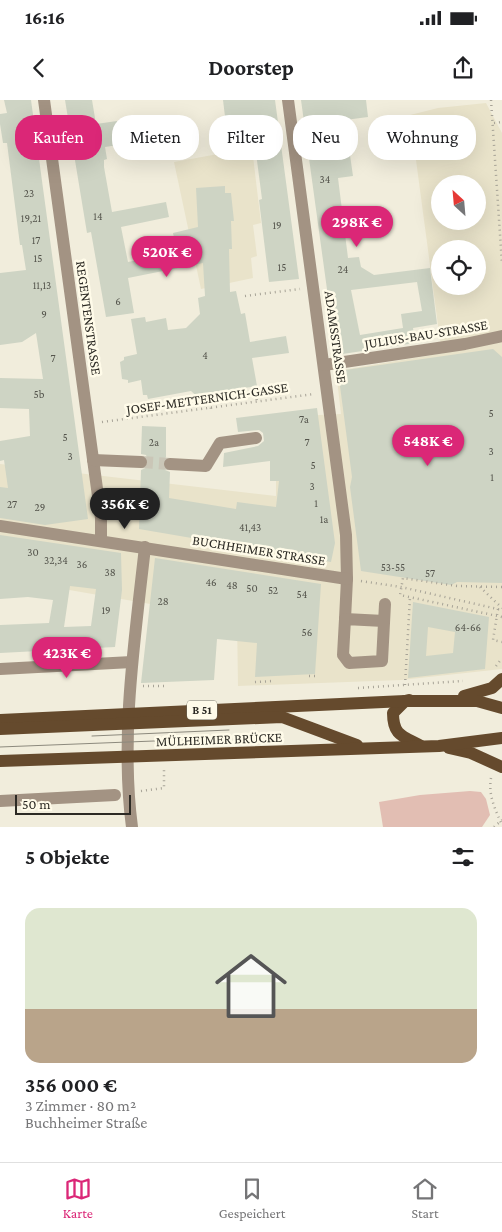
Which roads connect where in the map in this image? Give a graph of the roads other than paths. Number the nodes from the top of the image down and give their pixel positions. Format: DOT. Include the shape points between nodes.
graph roads {
  1 [pos="44,100"];
  2 [pos="288,100"];
  3 [pos="502,336"];
  4 [pos="324,365"];
  5 [pos="256,438"];
  6 [pos="93,460"];
  7 [pos="141,462"];
  8 [pos="170,464"];
  9 [pos="0,526"];
  10 [pos="101,540"];
  11 [pos="145,547"];
  12 [pos="347,579"];
  13 [pos="385,604"];
  14 [pos="345,619"];
  15 [pos="384,621"];
  16 [pos="132,662"];
  17 [pos="0,669"];
  18 [pos="502,679"];
  19 [pos="405,701"];
  20 [pos="502,708"];
  21 [pos="0,720"];
  22 [pos="0,730"];
  23 [pos="502,738"];
  24 [pos="421,746"];
  25 [pos="439,746"];
  26 [pos="363,748"];
  27 [pos="0,761"];
  28 [pos="502,767"];
  29 [pos="122,794"];
  30 [pos="0,801"];
  31 [pos="132,827"];
  1 -- 6 [label="street, REGENTENSTRASSE"];
  2 -- 4 [label="street, ADAMSSTRASSE"];
  3 -- 4 [label="street, JULIUS-BAU-STRASSE"];
  4 -- 12 [label="street, ADAMSSTRASSE" via="346,535"];
  5 -- 8 [label="street" via="220,443 206,466"];
  6 -- 7 [label="street"];
  6 -- 10 [label="street, REGENTENSTRASSE"];
  9 -- 10 [label="street, BUCHHEIMER STRASSE"];
  10 -- 11 [label="street, BUCHHEIMER STRASSE"];
  11 -- 12 [label="street, BUCHHEIMER STRASSE"];
  11 -- 16 [label="street"];
  12 -- 14 [label="street, ADAMSSTRASSE"];
  13 -- 15 [label="street"];
  14 -- 15 [label="street"];
  14 -- 15 [label="street, ADAMSSTRASSE" via="343,655 349,663 382,661"];
  16 -- 17 [label="street"];
  16 -- 29 [label="street"];
  18 -- 19 [label="main road, B 51" via="492,688 473,695"];
  19 -- 20 [label="main road, B 51" via="477,701"];
  19 -- 21 [label="main road, B 51"];
  19 -- 24 [label="main road" via="393,712 393,724 398,734"];
  22 -- 26 [label="main road, MÜLHEIMER BRÜCKE / B 51" via="282,718"];
  23 -- 25 [label="main road, B 51"];
  24 -- 25 [label="main road, MÜLHEIMER BRÜCKE / B 51"];
  24 -- 26 [label="main road, MÜLHEIMER BRÜCKE / B 51"];
  25 -- 28 [label="main road" via="471,754"];
  26 -- 27 [label="main road, MÜLHEIMER BRÜCKE / B 51"];
  29 -- 30 [label="street"];
  29 -- 31 [label="street"];
}
